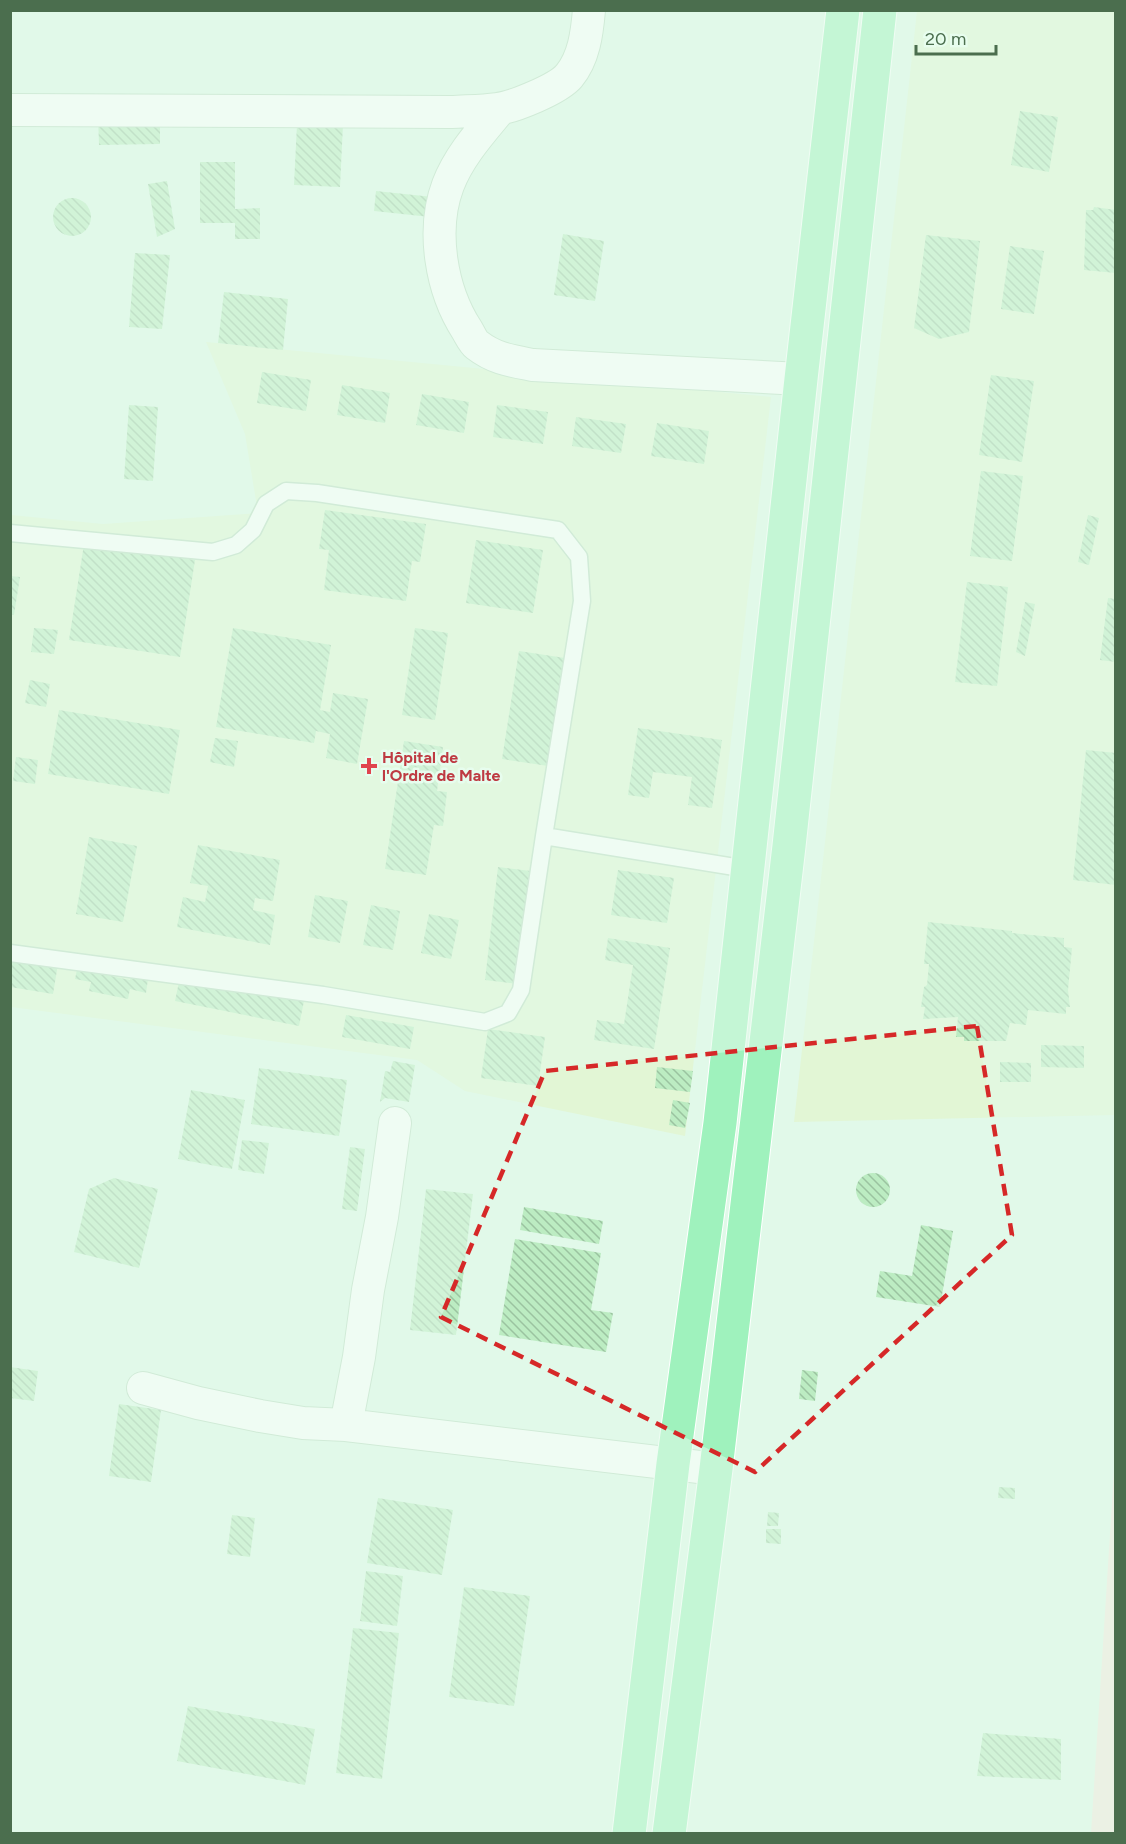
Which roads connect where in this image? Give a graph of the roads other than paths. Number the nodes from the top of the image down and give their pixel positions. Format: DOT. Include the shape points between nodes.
graph roads {
  1 [pos="589,10"];
  2 [pos="843,10"];
  3 [pos="880,10"];
  4 [pos="500,109"];
  5 [pos="10,110"];
  6 [pos="801,379"];
  7 [pos="10,533"];
  8 [pos="544,836"];
  9 [pos="747,869"];
  10 [pos="10,953"];
  11 [pos="395,1123"];
  12 [pos="142,1388"];
  13 [pos="346,1425"];
  14 [pos="674,1464"];
  15 [pos="716,1469"];
  16 [pos="629,1833"];
  17 [pos="669,1833"];
  1 -- 4 [label="street" via="587,36 568,77 550,90"];
  2 -- 6 [label="main road"];
  3 -- 15 [label="main road"];
  4 -- 5 [label="street"];
  4 -- 6 [label="street" via="468,148 448,185 440,222 442,270 456,314 476,344 500,359 533,365"];
  6 -- 9 [label="main road"];
  7 -- 8 [label="lane" via="213,552 236,545 253,530 266,504 286,491 317,492 558,530 579,557 582,601"];
  8 -- 9 [label="lane"];
  8 -- 10 [label="lane" via="521,990 508,1013 485,1022 323,995"];
  9 -- 14 [label="main road" via="720,1123"];
  11 -- 13 [label="street"];
  12 -- 13 [label="street" via="260,1416"];
  13 -- 14 [label="street"];
  14 -- 15 [label="street"];
  14 -- 16 [label="main road"];
  15 -- 17 [label="main road"];
}
